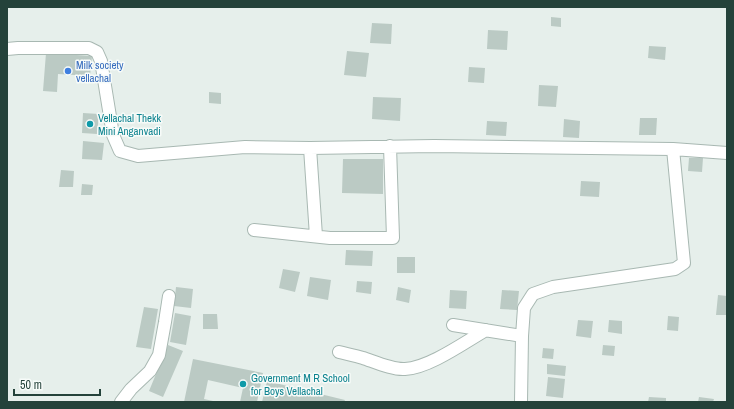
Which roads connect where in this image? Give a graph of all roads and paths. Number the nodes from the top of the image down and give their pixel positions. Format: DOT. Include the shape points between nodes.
graph roads {
  1 [pos="7,49"];
  2 [pos="390,146"];
  3 [pos="310,148"];
  4 [pos="673,149"];
  5 [pos="727,153"];
  6 [pos="254,230"];
  7 [pos="316,236"];
  8 [pos="169,296"];
  9 [pos="453,324"];
  10 [pos="486,330"];
  11 [pos="522,336"];
  12 [pos="340,352"];
  13 [pos="121,402"];
  14 [pos="521,402"];
  1 -- 3 [label="street" via="89,48 97,52 101,61 112,135 120,152 138,156 245,147"];
  2 -- 3 [label="street"];
  2 -- 4 [label="street"];
  2 -- 7 [label="street" via="392,238"];
  3 -- 7 [label="street"];
  4 -- 5 [label="street"];
  4 -- 11 [label="street" via="684,264 675,269 553,287 533,294 524,308"];
  6 -- 7 [label="street"];
  8 -- 13 [label="street" via="159,355 150,371"];
  9 -- 10 [label="street"];
  10 -- 11 [label="street"];
  10 -- 12 [label="street" via="438,358 405,370"];
  11 -- 14 [label="street"];
}
